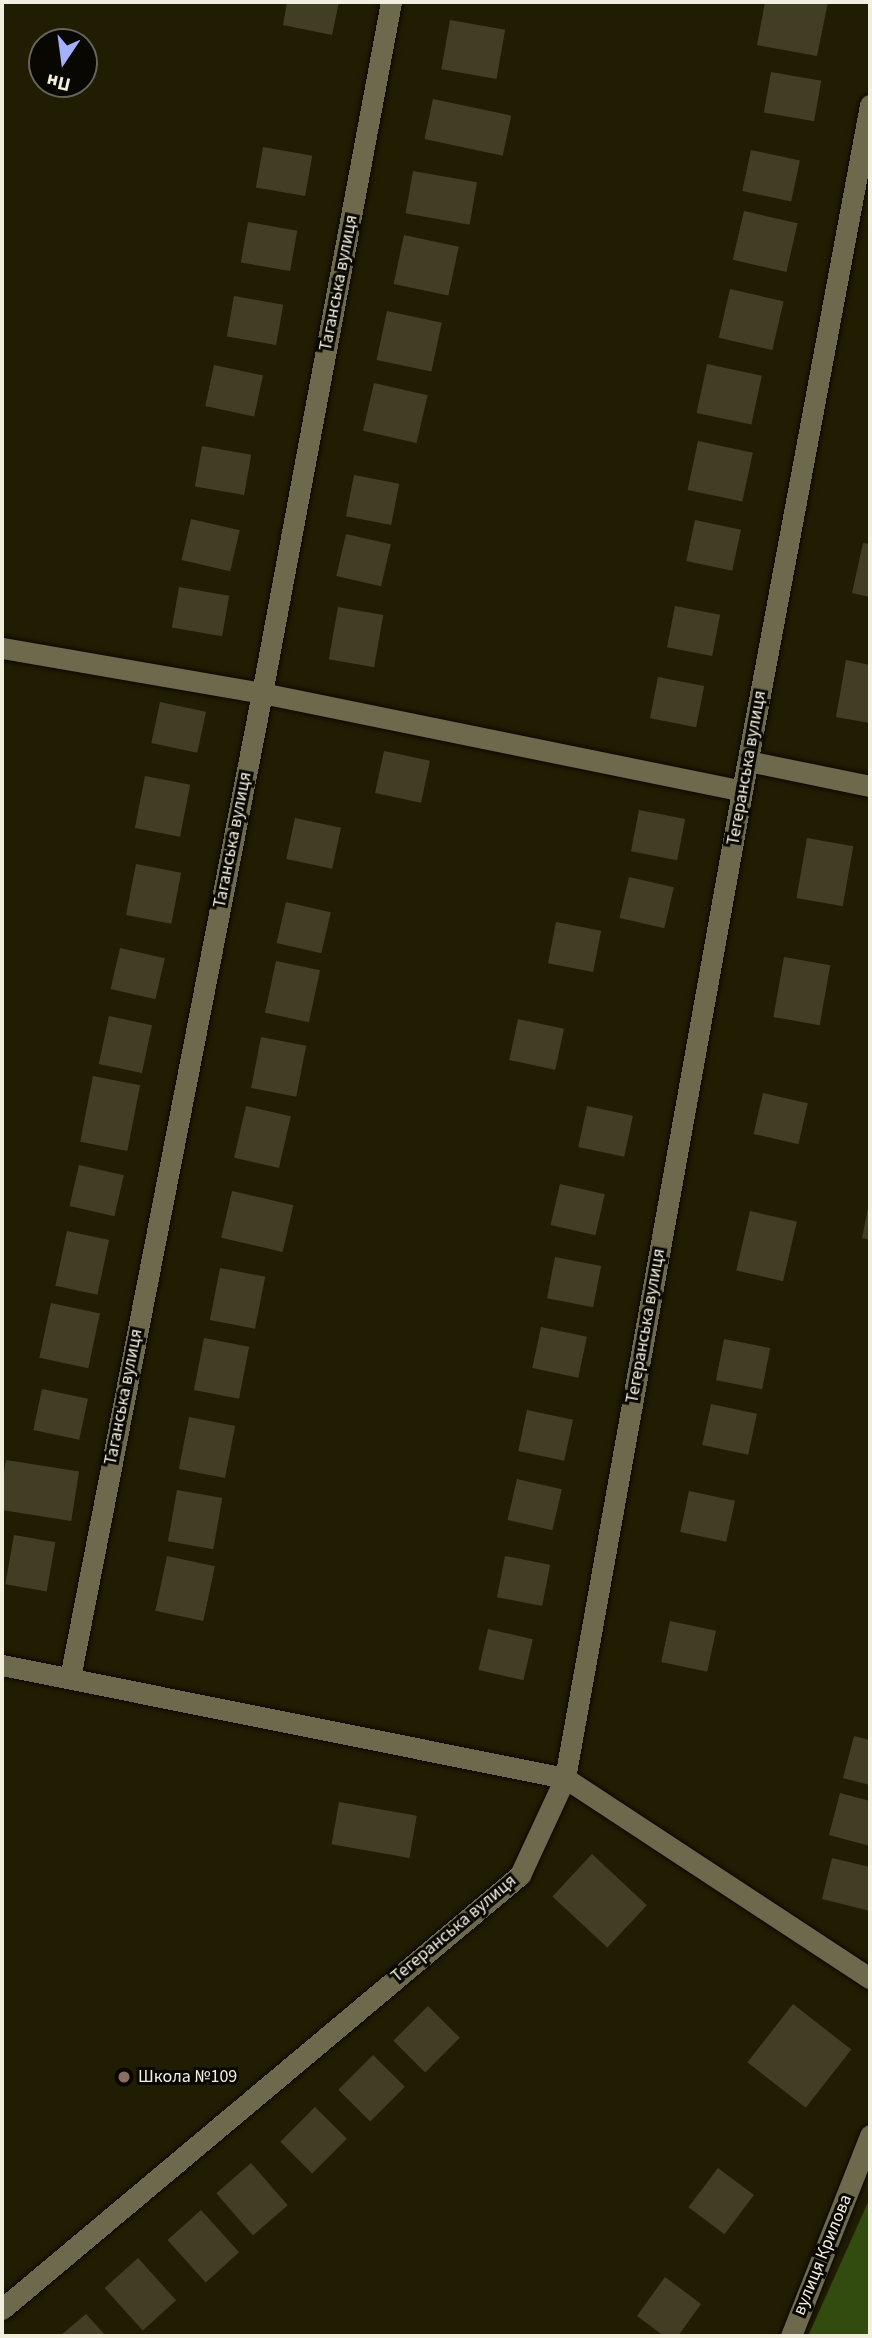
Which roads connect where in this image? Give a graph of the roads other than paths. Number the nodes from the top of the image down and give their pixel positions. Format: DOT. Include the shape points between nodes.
graph roads {
  1 [pos="391,2"];
  2 [pos="870,105"];
  3 [pos="2,648"];
  4 [pos="262,693"];
  5 [pos="748,761"];
  6 [pos="870,786"];
  7 [pos="742,792"];
  8 [pos="2,1665"];
  9 [pos="69,1678"];
  10 [pos="565,1778"];
  11 [pos="870,1978"];
  12 [pos="870,2135"];
  13 [pos="2,2309"];
  14 [pos="790,2336"];
  1 -- 4 [label="street, Таганська вулиця"];
  2 -- 5 [label="street, Тегеранська вулиця"];
  3 -- 4 [label="street"];
  4 -- 7 [label="street"];
  4 -- 9 [label="street, Таганська вулиця"];
  5 -- 6 [label="street"];
  5 -- 7 [label="street, Тегеранська вулиця"];
  7 -- 10 [label="street, Тегеранська вулиця"];
  8 -- 9 [label="street"];
  9 -- 10 [label="street"];
  10 -- 11 [label="street"];
  10 -- 13 [label="street, Тегеранська вулиця" via="520,1875"];
  12 -- 14 [label="street, вулиця Крилова"];
}
